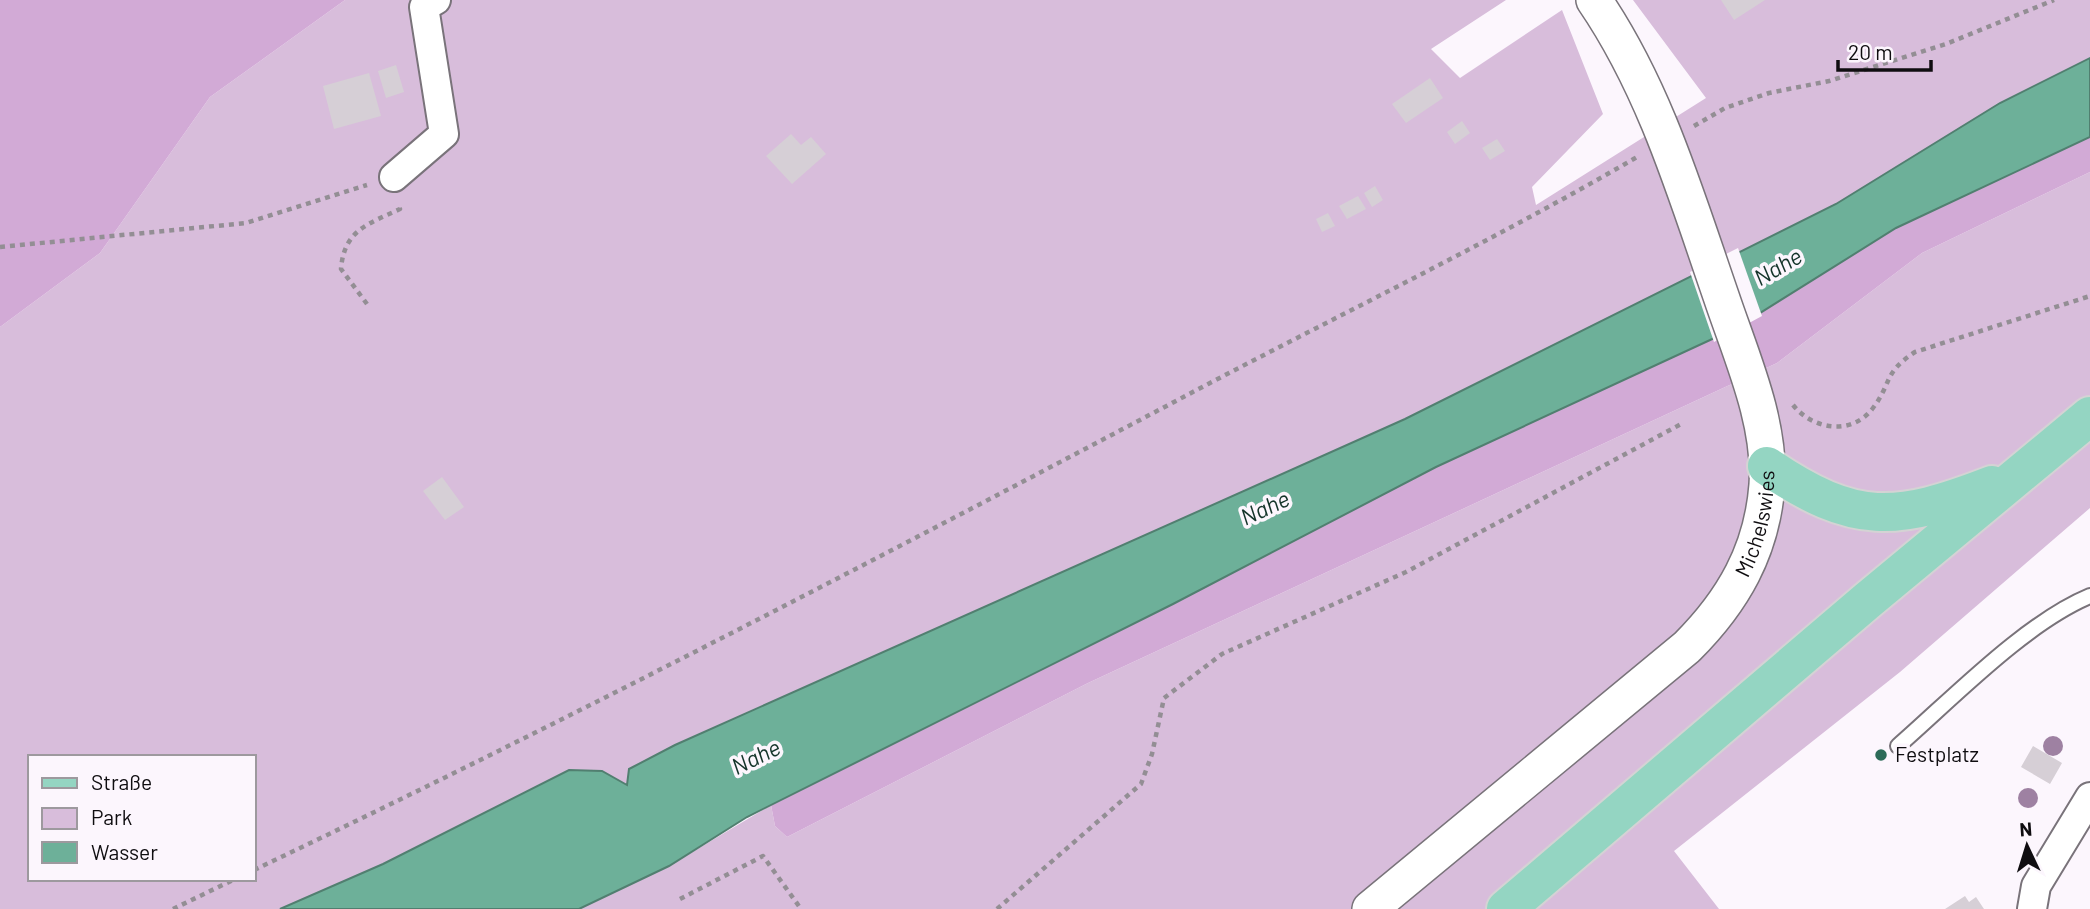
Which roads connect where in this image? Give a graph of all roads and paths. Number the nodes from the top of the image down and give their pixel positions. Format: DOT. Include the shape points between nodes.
graph roads {
  1 [pos="436,0"];
  2 [pos="1594,0"];
  3 [pos="2054,0"];
  4 [pos="1665,141"];
  5 [pos="394,177"];
  6 [pos="0,247"];
  7 [pos="2090,296"];
  8 [pos="367,304"];
  9 [pos="1773,402"];
  10 [pos="2090,416"];
  11 [pos="1683,423"];
  12 [pos="1767,466"];
  13 [pos="2024,472"];
  14 [pos="2090,596"];
  15 [pos="1898,746"];
  16 [pos="2090,797"];
  17 [pos="256,869"];
  18 [pos="231,881"];
  19 [pos="2031,892"];
  20 [pos="680,899"];
  21 [pos="173,909"];
  22 [pos="801,909"];
  23 [pos="997,909"];
  24 [pos="1370,909"];
  25 [pos="1506,909"];
  1 -- 5 [label="street" via="424,8 444,134"];
  2 -- 4 [label="street, Michelswies" via="1625,49"];
  3 -- 4 [label="path" via="1947,44 1725,108"];
  4 -- 9 [label="street, Michelswies"];
  4 -- 17 [label="path" via="1531,219 808,595 467,769"];
  5 -- 6 [label="path" via="246,223"];
  5 -- 8 [label="path" via="400,209 360,228 343,248 341,269"];
  7 -- 9 [label="path" via="1915,352 1884,382 1873,408 1849,425 1812,423 1794,406"];
  9 -- 12 [label="street, Michelswies"];
  10 -- 13 [label="main road"];
  11 -- 23 [label="path" via="1406,572 1222,654 1164,698 1141,784"];
  12 -- 13 [label="main road" via="1831,503 1874,513 1924,509"];
  12 -- 24 [label="street, Michelswies" via="1757,544 1731,596 1711,623"];
  13 -- 25 [label="main road"];
  14 -- 15 [label="lane" via="2040,624"];
  16 -- 19 [label="street"];
  18 -- 21 [label="path"];
  20 -- 22 [label="path" via="763,856"];
}
